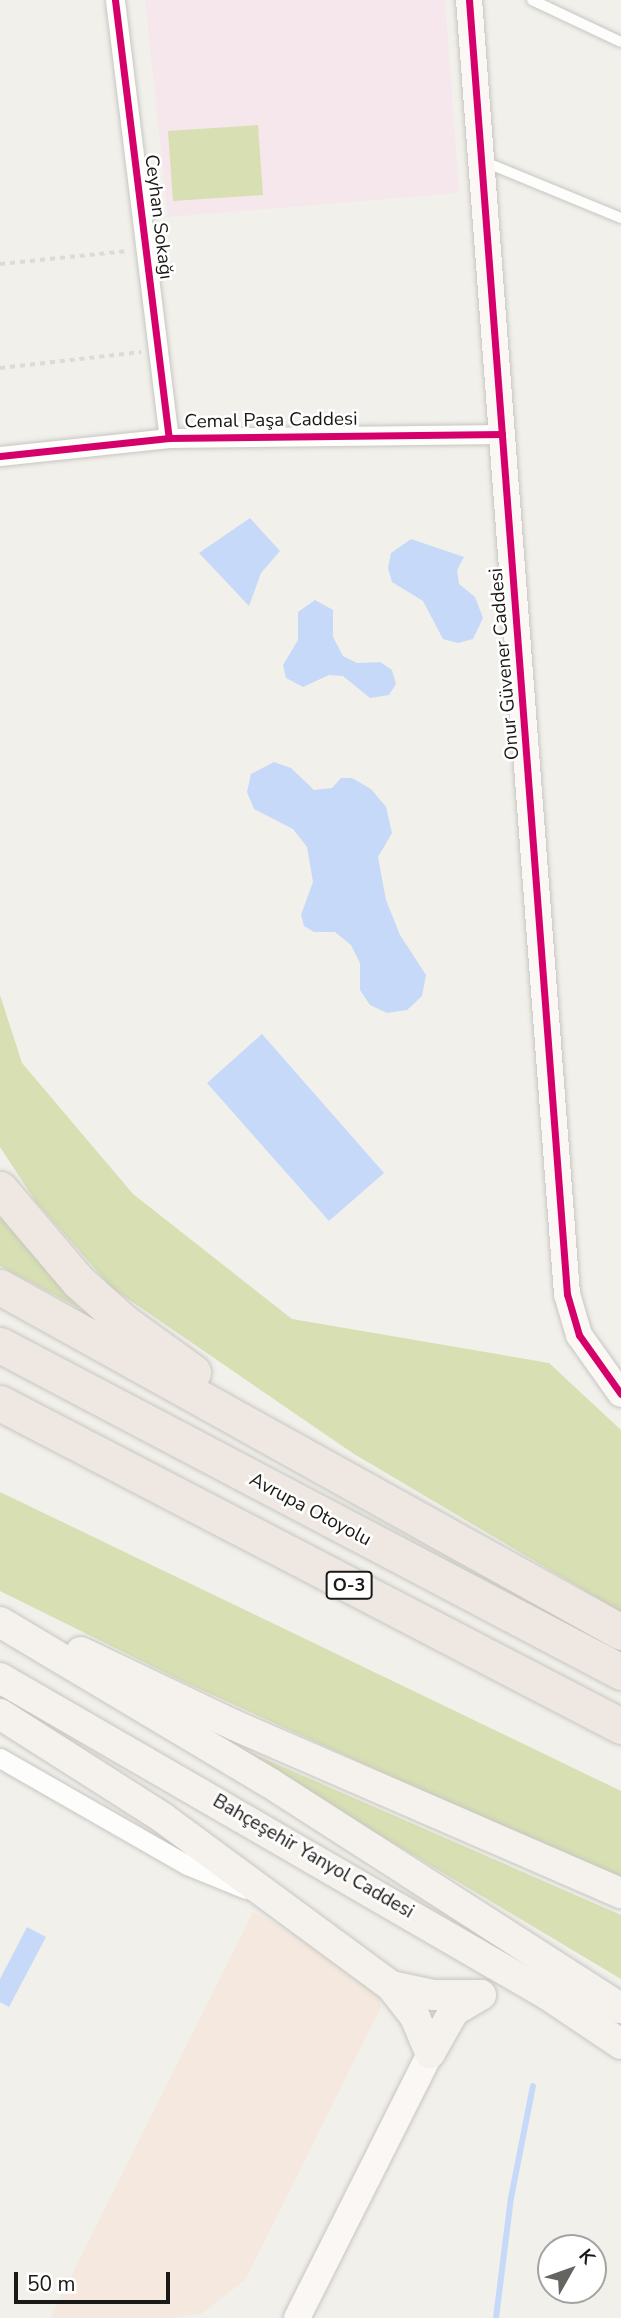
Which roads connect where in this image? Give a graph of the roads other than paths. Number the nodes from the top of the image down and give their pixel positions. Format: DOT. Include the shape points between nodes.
graph roads {
  1 [pos="115,0"];
  2 [pos="469,0"];
  3 [pos="532,0"];
  4 [pos="621,42"];
  5 [pos="481,161"];
  6 [pos="621,218"];
  7 [pos="502,434"];
  8 [pos="169,438"];
  9 [pos="0,456"];
  10 [pos="0,1189"];
  11 [pos="0,1287"];
  12 [pos="0,1345"];
  13 [pos="621,1394"];
  14 [pos="0,1403"];
  15 [pos="0,1428"];
  16 [pos="78,1444"];
  17 [pos="304,1456"];
  18 [pos="0,1612"];
  19 [pos="0,1622"];
  20 [pos="621,1632"];
  21 [pos="621,1672"];
  22 [pos="0,1678"];
  23 [pos="0,1714"];
  24 [pos="621,1726"];
  25 [pos="0,1758"];
  26 [pos="621,1893"];
  27 [pos="278,1903"];
  28 [pos="391,1986"];
  29 [pos="481,1995"];
  30 [pos="548,1995"];
  31 [pos="621,2008"];
  32 [pos="621,2044"];
  33 [pos="430,2053"];
  34 [pos="297,2318"];
  1 -- 8 [label="street, Ceyhan Sokağı"];
  2 -- 5 [label="street, Onur Güvener Caddesi"];
  3 -- 4 [label="lane"];
  5 -- 6 [label="lane"];
  5 -- 7 [label="street, Onur Güvener Caddesi"];
  7 -- 8 [label="street, Cemal Paşa Caddesi"];
  7 -- 13 [label="street, Onur Güvener Caddesi" via="567,1294 579,1335"];
  8 -- 9 [label="street, Cemal Paşa Caddesi"];
  10 -- 17 [label="highway" via="38,1240 125,1323 256,1413"];
  11 -- 17 [label="highway"];
  12 -- 21 [label="highway, Avrupa Otoyolu / O-3"];
  14 -- 16 [label="highway, O-3"];
  15 -- 16 [label="highway"];
  16 -- 24 [label="highway, O-3"];
  17 -- 20 [label="highway"];
  18 -- 26 [label="main road" via="234,1725"];
  19 -- 31 [label="main road" via="270,1783"];
  22 -- 30 [label="main road, Bahçeşehir Yanyol Caddesi"];
  23 -- 27 [label="main road" via="163,1818"];
  25 -- 27 [label="street" via="187,1865"];
  27 -- 28 [label="main road"];
  28 -- 29 [label="main road" via="433,1995"];
  28 -- 33 [label="main road" via="415,2017"];
  29 -- 30 [label="main road"];
  29 -- 33 [label="main road" via="454,2011"];
  30 -- 32 [label="main road, Bahçeşehir Yanyol Caddesi"];
  33 -- 34 [label="street"];
}
